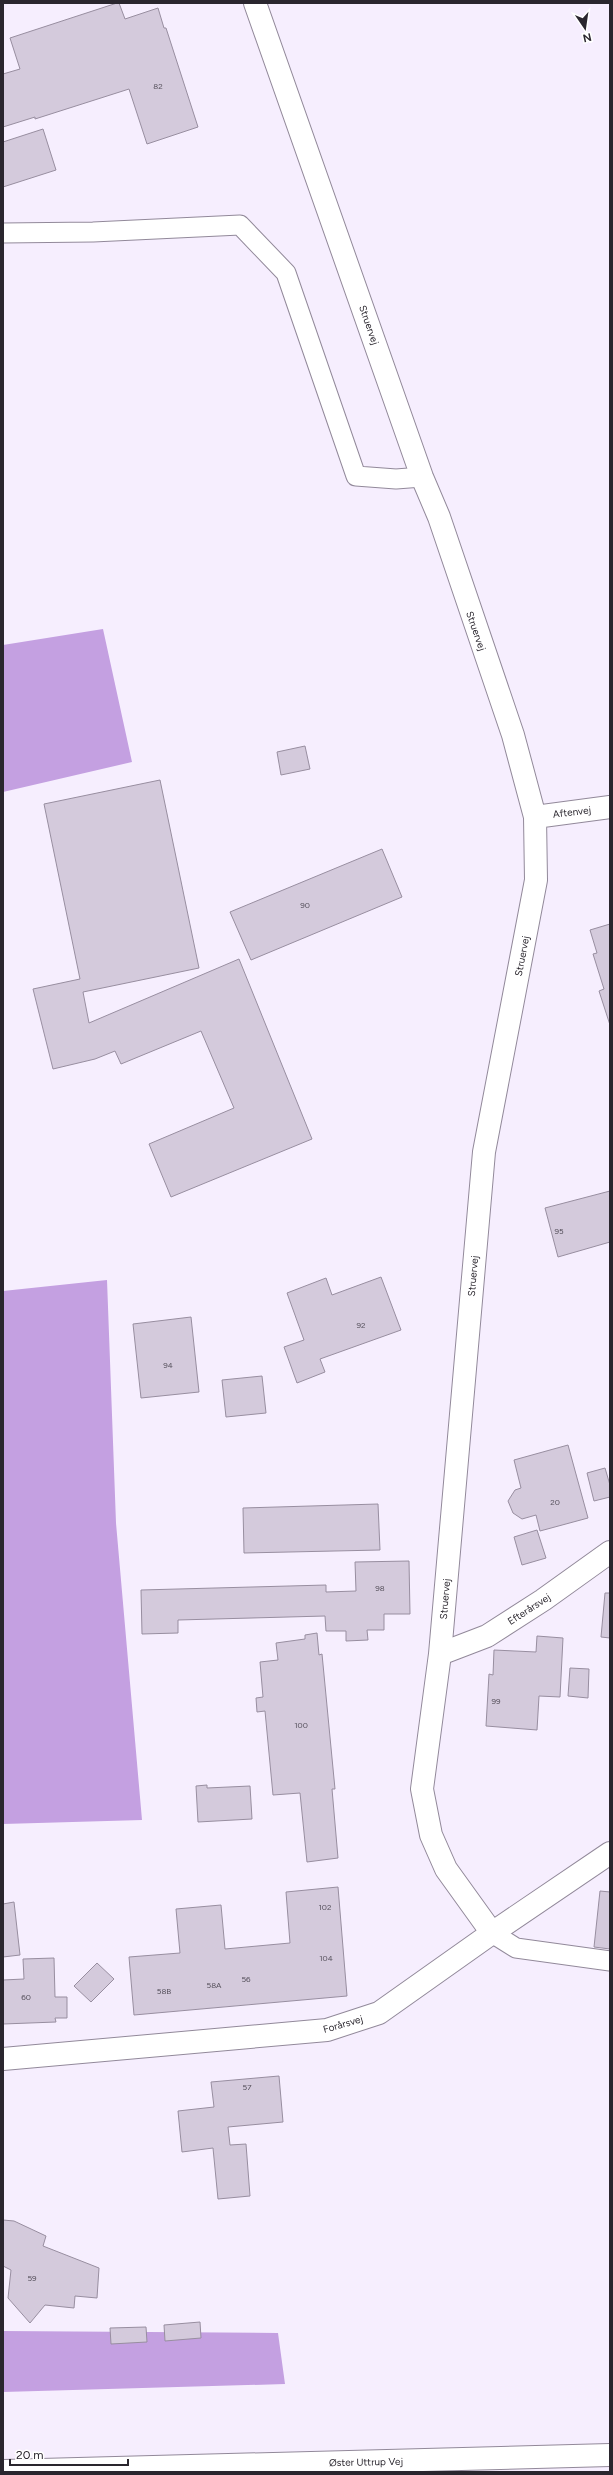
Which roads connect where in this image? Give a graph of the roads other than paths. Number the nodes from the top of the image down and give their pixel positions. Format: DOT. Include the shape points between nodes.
graph roads {
  1 [pos="255,3"];
  2 [pos="3,233"];
  3 [pos="422,477"];
  4 [pos="610,807"];
  5 [pos="535,817"];
  6 [pos="610,1552"];
  7 [pos="440,1654"];
  8 [pos="610,1853"];
  9 [pos="492,1933"];
  10 [pos="610,1961"];
  11 [pos="3,2059"];
  12 [pos="610,2455"];
  13 [pos="3,2471"];
  1 -- 3 [label="street, Struervej"];
  2 -- 3 [label="lane" via="93,232 240,225 286,273 356,476 396,479"];
  3 -- 5 [label="street, Struervej" via="439,517 513,735"];
  4 -- 5 [label="street, Aftenvej"];
  5 -- 7 [label="street, Struervej" via="536,880 484,1152"];
  6 -- 7 [label="street, Efterårsvej" via="487,1636"];
  7 -- 9 [label="street, Struervej" via="422,1789 429,1827 446,1868"];
  8 -- 9 [label="street, Forårsvej"];
  9 -- 10 [label="lane" via="516,1948"];
  9 -- 11 [label="street, Forårsvej" via="379,2013 327,2030"];
  12 -- 13 [label="street, Øster Uttrup Vej"];
}
